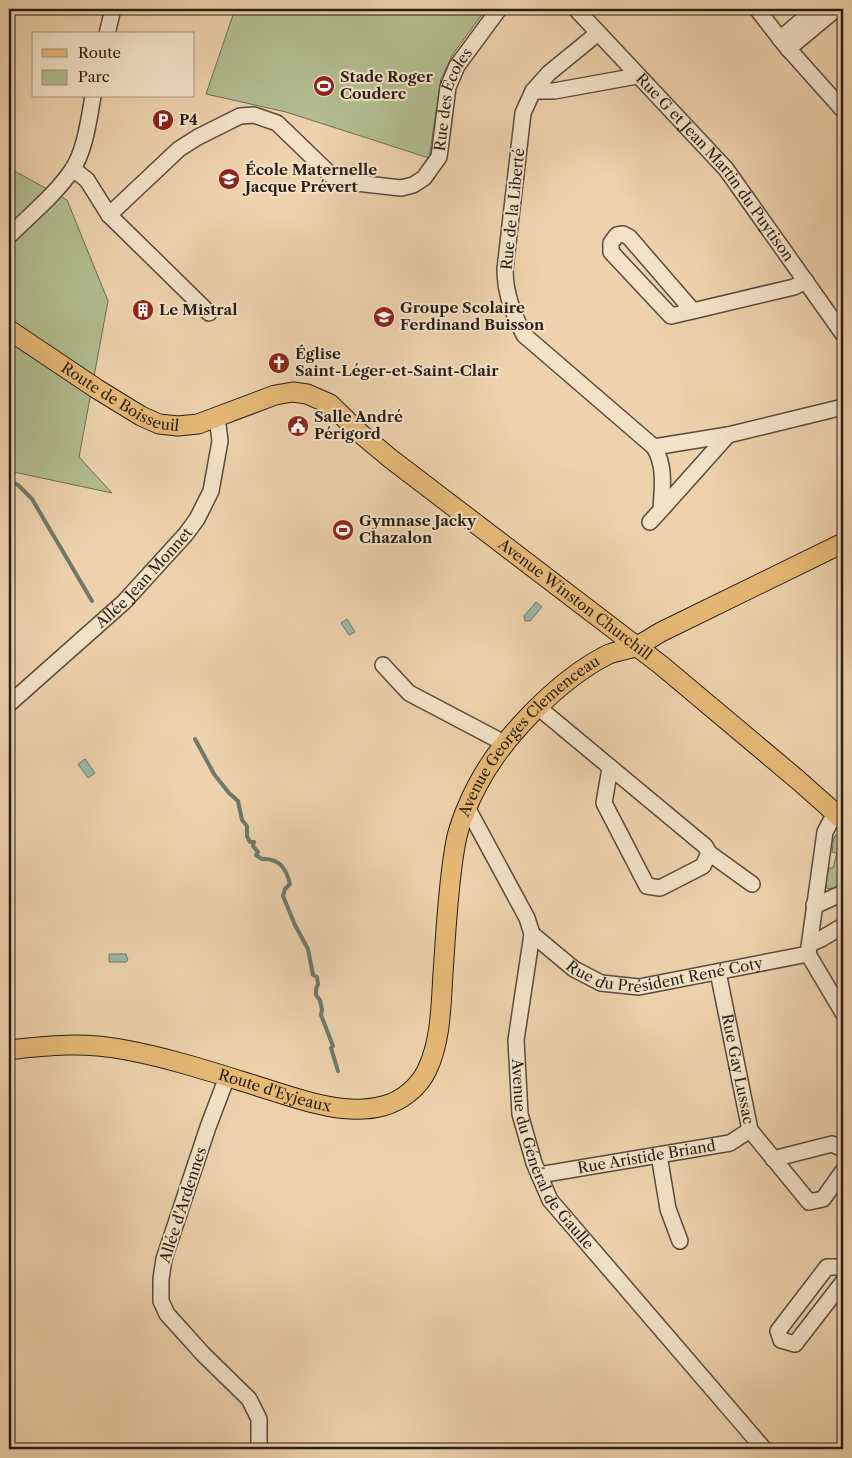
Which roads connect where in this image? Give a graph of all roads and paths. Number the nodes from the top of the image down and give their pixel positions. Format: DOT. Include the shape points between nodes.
graph roads {
  1 [pos="112,9"];
  2 [pos="499,9"];
  3 [pos="576,9"];
  4 [pos="757,9"];
  5 [pos="815,9"];
  6 [pos="836,9"];
  7 [pos="107,32"];
  8 [pos="598,33"];
  9 [pos="784,44"];
  10 [pos="637,76"];
  11 [pos="533,91"];
  12 [pos="93,98"];
  13 [pos="843,110"];
  14 [pos="73,169"];
  15 [pos="109,215"];
  16 [pos="9,236"];
  17 [pos="806,281"];
  18 [pos="693,312"];
  19 [pos="209,313"];
  20 [pos="9,330"];
  21 [pos="843,334"];
  22 [pos="843,407"];
  23 [pos="242,408"];
  24 [pos="217,418"];
  25 [pos="728,435"];
  26 [pos="654,447"];
  27 [pos="661,510"];
  28 [pos="650,522"];
  29 [pos="843,543"];
  30 [pos="635,647"];
  31 [pos="383,665"];
  32 [pos="9,704"];
  33 [pos="539,708"];
  34 [pos="504,743"];
  35 [pos="610,768"];
  36 [pos="468,809"];
  37 [pos="839,817"];
  38 [pos="709,853"];
  39 [pos="752,884"];
  40 [pos="843,893"];
  41 [pos="814,905"];
  42 [pos="843,926"];
  43 [pos="532,934"];
  44 [pos="809,949"];
  45 [pos="444,968"];
  46 [pos="718,972"];
  47 [pos="843,1013"];
  48 [pos="9,1050"];
  49 [pos="227,1077"];
  50 [pos="750,1130"];
  51 [pos="843,1149"];
  52 [pos="659,1155"];
  53 [pos="774,1159"];
  54 [pos="843,1171"];
  55 [pos="539,1175"];
  56 [pos="680,1241"];
  57 [pos="843,1269"];
  58 [pos="843,1282"];
  59 [pos="257,1449"];
  60 [pos="764,1449"];
  1 -- 7 [label="street"];
  2 -- 15 [label="street, Rue des Écoles" via="457,66 448,87 439,158 424,178 413,185 401,188 347,182 333,177 277,123 254,115 240,116 179,149"];
  3 -- 8 [label="street, Rue G et Jean Martin du Puytison"];
  4 -- 9 [label="street"];
  5 -- 9 [label="street"];
  6 -- 9 [label="street"];
  8 -- 10 [label="street, Rue G et Jean Martin du Puytison"];
  8 -- 11 [label="street, Rue de la Liberté" via="549,73"];
  9 -- 13 [label="street"];
  10 -- 11 [label="street" via="554,91"];
  10 -- 17 [label="street, Rue G et Jean Martin du Puytison" via="726,169"];
  11 -- 26 [label="street, Rue de la Liberté" via="523,113 505,268 508,300 524,335"];
  12 -- 14 [label="street" via="83,143"];
  14 -- 15 [label="street" via="87,180"];
  14 -- 16 [label="street"];
  15 -- 19 [label="street"];
  17 -- 18 [label="street" via="794,287"];
  17 -- 21 [label="street, Rue G et Jean Martin du Puytison"];
  18 -- 18 [label="street" via="671,316 611,252 616,234 629,237"];
  20 -- 24 [label="main road, Route de Boisseuil" via="97,389 158,424 198,424"];
  22 -- 25 [label="street"];
  23 -- 24 [label="main road, Route de Boisseuil"];
  23 -- 30 [label="main road, Avenue Winston Churchill" via="275,395 293,392 308,394 330,404 391,459"];
  24 -- 32 [label="street, Allée Jean Monnet" via="220,441 211,491 197,519 124,602"];
  25 -- 26 [label="street"];
  25 -- 27 [label="street"];
  26 -- 27 [label="street" via="663,473"];
  27 -- 28 [label="street"];
  29 -- 30 [label="main road, Avenue Georges Clemenceau"];
  30 -- 33 [label="main road, Avenue Georges Clemenceau" via="608,654 586,668"];
  30 -- 37 [label="main road, Avenue Winston Churchill" via="668,671"];
  31 -- 34 [label="street" via="410,693"];
  33 -- 34 [label="main road, Avenue Georges Clemenceau"];
  33 -- 35 [label="street"];
  34 -- 36 [label="main road, Avenue Georges Clemenceau" via="477,787"];
  35 -- 38 [label="street" via="705,846"];
  35 -- 38 [label="street" via="604,803 647,886 660,888 703,866"];
  36 -- 43 [label="street, Avenue du Général de Gaulle" via="527,918"];
  36 -- 45 [label="main road, Avenue Georges Clemenceau" via="456,839"];
  37 -- 41 [label="street" via="828,824 824,832"];
  38 -- 39 [label="street"];
  40 -- 41 [label="street"];
  41 -- 44 [label="street"];
  42 -- 44 [label="street, Rue du Président René Coty"];
  43 -- 46 [label="street, Rue du Président René Coty" via="574,969 601,984 639,987"];
  43 -- 55 [label="street, Avenue du Général de Gaulle" via="516,1040 520,1114"];
  44 -- 46 [label="street, Rue du Président René Coty"];
  44 -- 47 [label="street"];
  45 -- 49 [label="main road, Route d'Eyjeaux" via="436,1043 427,1070 402,1098 382,1106 345,1109 302,1100"];
  46 -- 50 [label="street, Rue Gay Lussac"];
  48 -- 49 [label="main road, Route d'Eyjeaux" via="90,1044 166,1059"];
  49 -- 59 [label="street, Allée d'Ardennes" via="164,1259 161,1301 167,1314 202,1354 249,1399 260,1419"];
  50 -- 52 [label="street, Rue Aristide Briand" via="730,1143"];
  50 -- 53 [label="street, Rue Gay Lussac"];
  51 -- 53 [label="street" via="832,1144"];
  52 -- 55 [label="street, Rue Aristide Briand"];
  52 -- 56 [label="street" via="668,1209"];
  53 -- 54 [label="street, Rue Gay Lussac" via="809,1202 823,1199"];
  55 -- 60 [label="street, Avenue du Général de Gaulle" via="550,1200"];
  57 -- 58 [label="street" via="827,1267 778,1331 781,1340 795,1344"];
}
